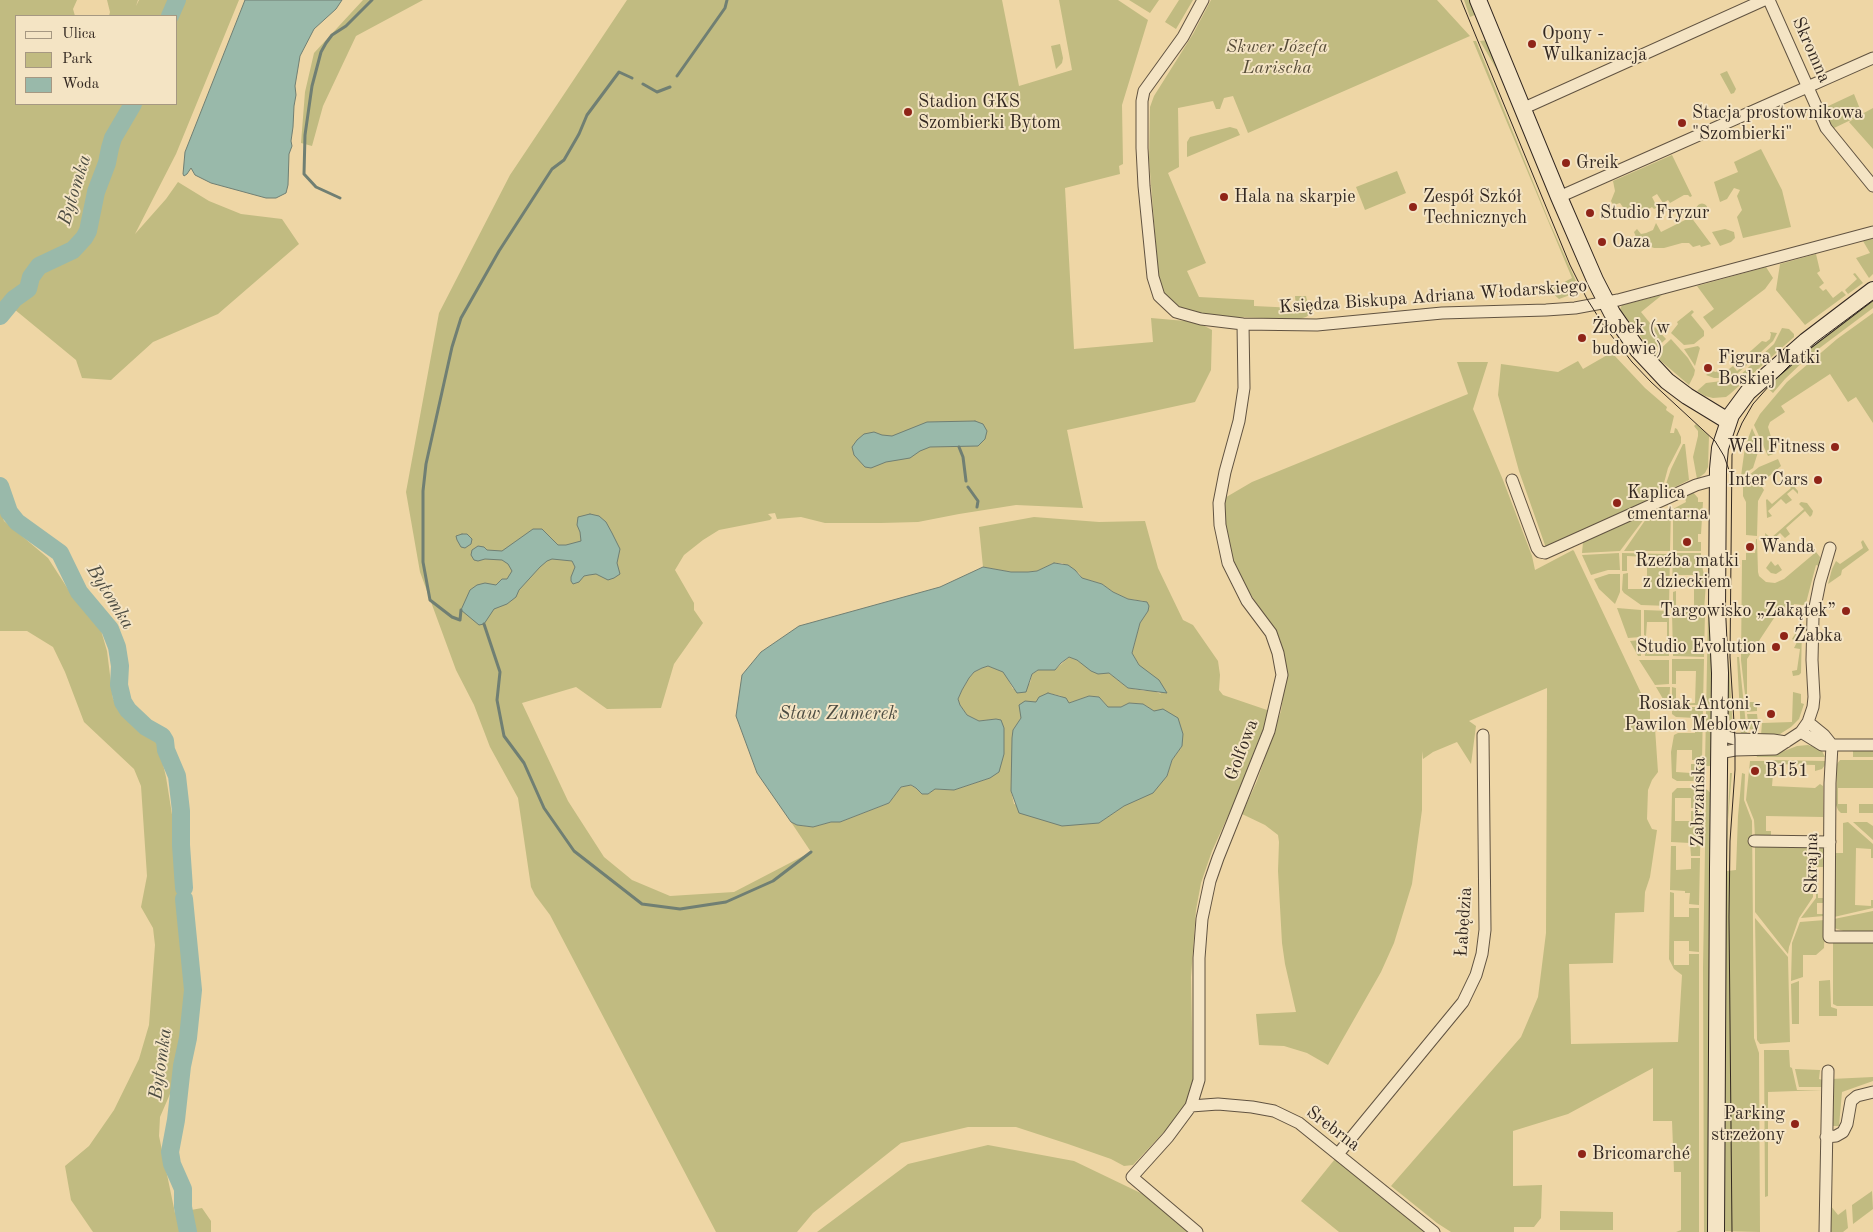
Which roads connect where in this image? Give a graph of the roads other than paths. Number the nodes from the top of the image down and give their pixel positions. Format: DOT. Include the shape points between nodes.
graph roads {
  1 [pos="1203,0"];
  2 [pos="1478,0"];
  3 [pos="1764,0"];
  4 [pos="1769,0"];
  5 [pos="1873,58"];
  6 [pos="1808,87"];
  7 [pos="1522,109"];
  8 [pos="1873,186"];
  9 [pos="1559,197"];
  10 [pos="1873,232"];
  11 [pos="1873,290"];
  12 [pos="1606,302"];
  13 [pos="1244,324"];
  14 [pos="1728,421"];
  15 [pos="1718,479"];
  16 [pos="1512,480"];
  17 [pos="1830,548"];
  18 [pos="1808,722"];
  19 [pos="1801,732"];
  20 [pos="1720,735"];
  21 [pos="1483,736"];
  22 [pos="1786,742"];
  23 [pos="1832,745"];
  24 [pos="1873,745"];
  25 [pos="1719,754"];
  26 [pos="1754,841"];
  27 [pos="1830,842"];
  28 [pos="1873,937"];
  29 [pos="1828,1071"];
  30 [pos="1873,1092"];
  31 [pos="1191,1106"];
  32 [pos="1826,1137"];
  33 [pos="1338,1154"];
  34 [pos="1197,1232"];
  35 [pos="1434,1232"];
  36 [pos="1716,1232"];
  37 [pos="1825,1232"];
  1 -- 13 [label="street, Księdza Biskupa Adriana Włodarskiego" via="1182,37 1144,91 1142,101 1144,186 1153,277 1158,296 1176,312 1201,319"];
  2 -- 7 [label="main road"];
  3 -- 7 [label="street"];
  4 -- 6 [label="street, Skromna"];
  5 -- 6 [label="street"];
  6 -- 8 [label="street, Skromna" via="1829,134"];
  6 -- 9 [label="street"];
  7 -- 9 [label="main road"];
  9 -- 12 [label="main road"];
  10 -- 12 [label="street, Księdza Biskupa Adriana Włodarskiego"];
  11 -- 14 [label="main road, Zabrzańska" via="1760,380 1738,404"];
  12 -- 13 [label="street, Księdza Biskupa Adriana Włodarskiego" via="1546,310 1442,313 1317,325"];
  12 -- 14 [label="main road" via="1625,334 1659,373 1687,396"];
  13 -- 31 [label="street, Golfowa" via="1244,388 1240,421 1218,503 1220,525 1228,563 1247,601 1271,633 1282,675 1269,732 1218,858 1204,910 1199,958 1199,1080"];
  14 -- 15 [label="main road, Zabrzańska" via="1720,448"];
  15 -- 16 [label="street" via="1696,485 1545,553 1537,548"];
  15 -- 20 [label="main road, Zabrzańska"];
  17 -- 18 [label="street" via="1813,617 1814,697"];
  18 -- 19 [label="street"];
  18 -- 23 [label="street"];
  19 -- 22 [label="street"];
  19 -- 23 [label="street" via="1822,745"];
  20 -- 22 [label="street"];
  20 -- 25 [label="main road, Zabrzańska"];
  21 -- 33 [label="street, Łabędzia" via="1485,930 1476,975 1463,1002"];
  22 -- 25 [label="street" via="1775,749 1735,750"];
  23 -- 24 [label="street"];
  23 -- 27 [label="street, Skrajna"];
  25 -- 36 [label="main road, Zabrzańska"];
  26 -- 27 [label="street"];
  27 -- 28 [label="street, Skrajna" via="1829,937"];
  29 -- 32 [label="street"];
  30 -- 32 [label="street" via="1850,1101 1843,1132"];
  31 -- 33 [label="street, Srebrna" via="1218,1104 1274,1111 1299,1123"];
  31 -- 34 [label="street, Golfowa" via="1132,1177"];
  32 -- 37 [label="street"];
  33 -- 35 [label="street, Srebrna"];
}
